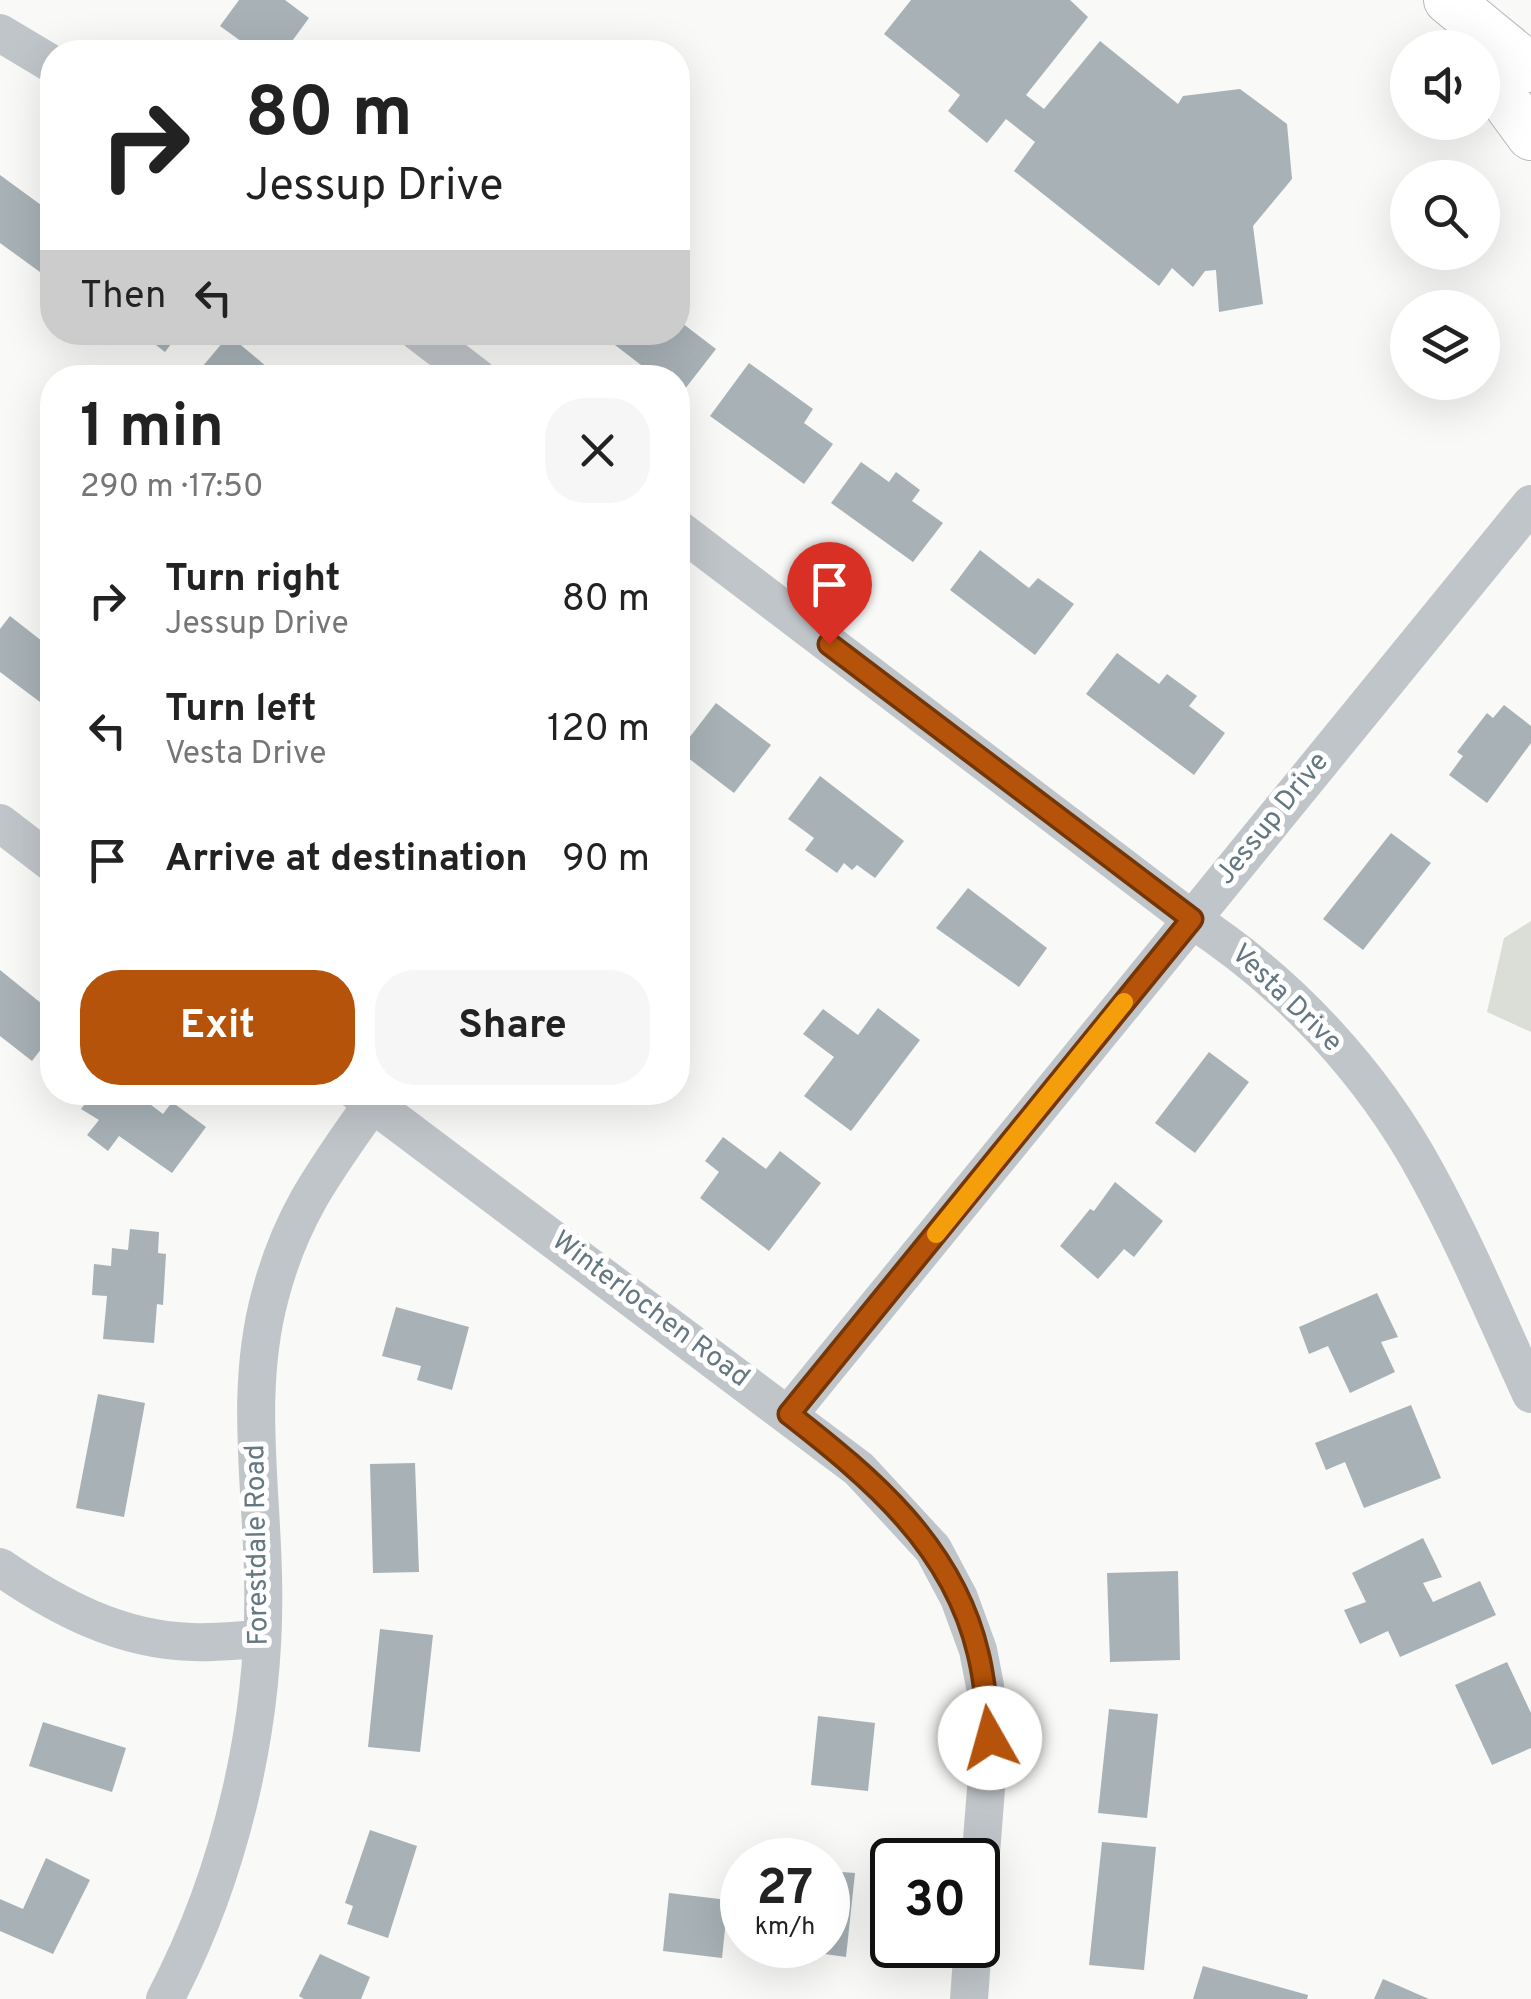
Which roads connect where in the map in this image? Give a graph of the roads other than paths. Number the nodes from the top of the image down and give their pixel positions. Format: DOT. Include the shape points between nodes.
graph roads {
  1 [pos="1437,0"];
  2 [pos="1448,0"];
  3 [pos="1456,30"];
  4 [pos="0,33"];
  5 [pos="40,57"];
  6 [pos="1531,68"];
  7 [pos="1500,94"];
  8 [pos="1531,136"];
  9 [pos="435,345"];
  10 [pos="461,365"];
  11 [pos="1531,504"];
  12 [pos="690,538"];
  13 [pos="0,823"];
  14 [pos="40,854"];
  15 [pos="1192,919"];
  16 [pos="360,1105"];
  17 [pos="373,1105"];
  18 [pos="1531,1394"];
  19 [pos="789,1414"];
  20 [pos="0,1567"];
  21 [pos="262,1639"];
  22 [pos="982,1838"];
  23 [pos="971,1968"];
  24 [pos="165,1999"];
  25 [pos="969,1999"];
  1 -- 3 [label="main road"];
  2 -- 6 [label="main road"];
  4 -- 5 [label="street"];
  7 -- 8 [label="main road"];
  9 -- 10 [label="street"];
  11 -- 15 [label="street, Jessup Drive"];
  12 -- 15 [label="street, Vesta Drive"];
  13 -- 14 [label="street"];
  15 -- 18 [label="street, Vesta Drive" via="1275,983 1378,1098 1426,1171"];
  15 -- 19 [label="street, Jessup Drive"];
  16 -- 21 [label="street, Forestdale Road" via="294,1221 262,1331 255,1398"];
  17 -- 19 [label="street, Winterlochen Road"];
  19 -- 22 [label="street, Winterlochen Road" via="897,1506 933,1548 959,1598 978,1650 990,1738"];
  20 -- 21 [label="street" via="113,1629 192,1642"];
  21 -- 24 [label="street, Forestdale Road" via="230,1830 210,1900"];
  23 -- 25 [label="street"];
}
